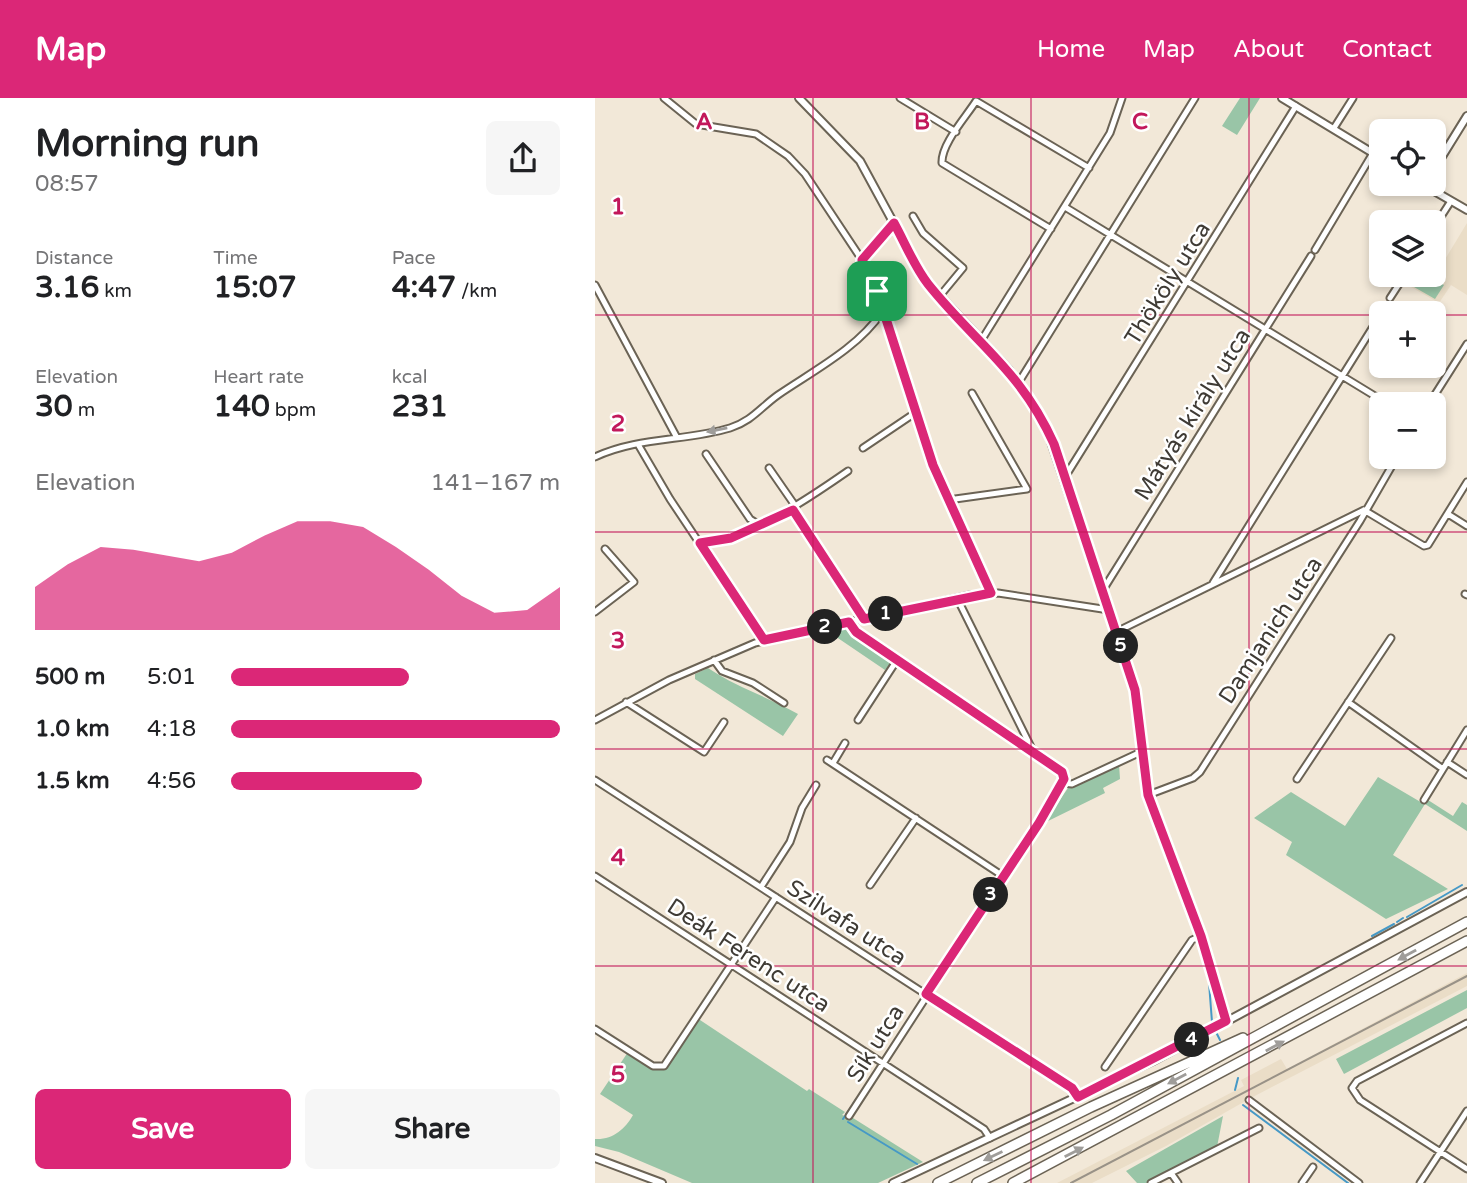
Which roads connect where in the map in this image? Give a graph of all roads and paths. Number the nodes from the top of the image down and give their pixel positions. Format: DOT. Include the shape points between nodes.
graph roads {
  1 [pos="664,98"];
  2 [pos="799,98"];
  3 [pos="899,98"];
  4 [pos="1122,98"];
  5 [pos="1195,98"];
  6 [pos="1282,98"];
  7 [pos="1353,98"];
  8 [pos="1296,106"];
  9 [pos="1467,116"];
  10 [pos="1333,128"];
  11 [pos="956,132"];
  12 [pos="1369,150"];
  13 [pos="1446,150"];
  14 [pos="1369,160"];
  15 [pos="1089,168"];
  16 [pos="1443,196"];
  17 [pos="1451,201"];
  18 [pos="1065,207"];
  19 [pos="1445,210"];
  20 [pos="1467,211"];
  21 [pos="913,216"];
  22 [pos="894,223"];
  23 [pos="1051,229"];
  24 [pos="1111,235"];
  25 [pos="1315,250"];
  26 [pos="1311,256"];
  27 [pos="862,260"];
  28 [pos="1189,282"];
  29 [pos="595,285"];
  30 [pos="1397,287"];
  31 [pos="939,297"];
  32 [pos="1390,298"];
  33 [pos="882,312"];
  34 [pos="1265,329"];
  35 [pos="1369,333"];
  36 [pos="981,341"];
  37 [pos="1467,344"];
  38 [pos="1342,375"];
  39 [pos="1020,382"];
  40 [pos="1369,392"];
  41 [pos="1437,392"];
  42 [pos="972,393"];
  43 [pos="915,413"];
  44 [pos="676,436"];
  45 [pos="639,446"];
  46 [pos="863,448"];
  47 [pos="706,454"];
  48 [pos="595,457"];
  49 [pos="769,468"];
  50 [pos="1390,469"];
  51 [pos="848,471"];
  52 [pos="1065,477"];
  53 [pos="1467,482"];
  54 [pos="948,500"];
  55 [pos="795,509"];
  56 [pos="1364,510"];
  57 [pos="1448,514"];
  58 [pos="758,524"];
  59 [pos="1467,526"];
  60 [pos="700,543"];
  61 [pos="605,549"];
  62 [pos="1213,583"];
  63 [pos="1103,590"];
  64 [pos="991,593"];
  65 [pos="957,598"];
  66 [pos="1109,610"];
  67 [pos="595,612"];
  68 [pos="864,619"];
  69 [pos="849,622"];
  70 [pos="1117,632"];
  71 [pos="1391,638"];
  72 [pos="764,640"];
  73 [pos="713,660"];
  74 [pos="897,660"];
  75 [pos="627,702"];
  76 [pos="1348,702"];
  77 [pos="784,703"];
  78 [pos="595,720"];
  79 [pos="858,720"];
  80 [pos="724,722"];
  81 [pos="1467,730"];
  82 [pos="845,743"];
  83 [pos="1143,751"];
  84 [pos="1033,752"];
  85 [pos="1447,762"];
  86 [pos="1443,769"];
  87 [pos="1467,775"];
  88 [pos="1297,779"];
  89 [pos="595,780"];
  90 [pos="1062,783"];
  91 [pos="816,785"];
  92 [pos="1148,795"];
  93 [pos="1424,800"];
  94 [pos="916,818"];
  95 [pos="595,876"];
  96 [pos="1003,876"];
  97 [pos="870,885"];
  98 [pos="761,887"];
  99 [pos="1467,891"];
  100 [pos="776,897"];
  101 [pos="1467,922"];
  102 [pos="1201,936"];
  103 [pos="1467,942"];
  104 [pos="732,965"];
  105 [pos="926,994"];
  106 [pos="1226,1021"];
  107 [pos="1467,1023"];
  108 [pos="1281,1024"];
  109 [pos="595,1029"];
  110 [pos="884,1064"];
  111 [pos="1105,1067"];
  112 [pos="1078,1097"];
  113 [pos="1249,1100"];
  114 [pos="1467,1111"];
  115 [pos="849,1116"];
  116 [pos="1259,1128"];
  117 [pos="990,1138"];
  118 [pos="1441,1152"];
  119 [pos="595,1158"];
  120 [pos="1313,1167"];
  121 [pos="1467,1169"];
  122 [pos="1171,1173"];
  123 [pos="662,1183"];
  124 [pos="893,1183"];
  125 [pos="938,1183"];
  126 [pos="977,1183"];
  127 [pos="1013,1183"];
  128 [pos="1151,1183"];
  129 [pos="1178,1183"];
  130 [pos="1302,1183"];
  131 [pos="1359,1183"];
  132 [pos="1420,1183"];
  1 -- 27 [label="street" via="696,124 755,134 789,156"];
  2 -- 22 [label="street" via="860,160"];
  3 -- 11 [label="street"];
  4 -- 15 [label="street" via="1114,126"];
  5 -- 24 [label="street"];
  6 -- 8 [label="street"];
  7 -- 10 [label="street"];
  8 -- 10 [label="street"];
  8 -- 28 [label="street, Thököly utca"];
  9 -- 13 [label="street"];
  10 -- 12 [label="street"];
  11 -- 15 [label="street" via="976,101"];
  11 -- 23 [label="street" via="941,160 944,165"];
  14 -- 25 [label="street"];
  15 -- 18 [label="street"];
  16 -- 17 [label="street"];
  17 -- 19 [label="street"];
  17 -- 20 [label="street"];
  18 -- 23 [label="street"];
  18 -- 24 [label="street"];
  21 -- 31 [label="street" via="923,233 963,268"];
  22 -- 27 [label="street"];
  22 -- 31 [label="street"];
  23 -- 36 [label="street"];
  24 -- 28 [label="street"];
  24 -- 39 [label="street"];
  26 -- 34 [label="street, Mátyás király utca"];
  27 -- 33 [label="street"];
  28 -- 34 [label="street"];
  28 -- 52 [label="street, Thököly utca"];
  29 -- 44 [label="street"];
  30 -- 32 [label="street"];
  31 -- 36 [label="street"];
  33 -- 43 [label="street"];
  33 -- 44 [label="street, one-way" via="874,325 775,397 756,417 731,428"];
  34 -- 38 [label="street"];
  34 -- 63 [label="street, Mátyás király utca"];
  35 -- 38 [label="street"];
  36 -- 39 [label="street"];
  37 -- 41 [label="street"];
  38 -- 40 [label="street"];
  38 -- 62 [label="street"];
  39 -- 52 [label="street" via="1044,421"];
  42 -- 54 [label="street" via="1027,489"];
  43 -- 46 [label="street"];
  43 -- 54 [label="street"];
  44 -- 45 [label="street"];
  45 -- 48 [label="street"];
  45 -- 60 [label="street"];
  47 -- 58 [label="street"];
  49 -- 55 [label="street"];
  50 -- 56 [label="street, Damjanich utca"];
  51 -- 55 [label="street"];
  52 -- 63 [label="street"];
  53 -- 57 [label="street"];
  54 -- 64 [label="street"];
  55 -- 58 [label="street"];
  55 -- 68 [label="street"];
  56 -- 57 [label="street" via="1424,546"];
  56 -- 62 [label="street"];
  56 -- 92 [label="street, Damjanich utca" via="1199,772"];
  57 -- 59 [label="street"];
  58 -- 60 [label="street" via="731,538"];
  60 -- 72 [label="street"];
  61 -- 67 [label="street" via="633,582"];
  62 -- 70 [label="street"];
  63 -- 66 [label="street"];
  64 -- 65 [label="street"];
  64 -- 66 [label="street"];
  65 -- 68 [label="street"];
  65 -- 84 [label="street"];
  66 -- 70 [label="street"];
  68 -- 69 [label="street"];
  69 -- 72 [label="street"];
  69 -- 74 [label="street"];
  70 -- 83 [label="street" via="1135,690"];
  71 -- 76 [label="street"];
  72 -- 73 [label="street"];
  73 -- 75 [label="street"];
  73 -- 77 [label="street" via="722,671 753,683"];
  74 -- 79 [label="street"];
  74 -- 84 [label="street"];
  75 -- 78 [label="street"];
  75 -- 80 [label="street" via="704,752"];
  76 -- 86 [label="street"];
  76 -- 88 [label="street"];
  81 -- 85 [label="street"];
  82 -- 94 [label="street" via="830,761"];
  83 -- 90 [label="street" via="1072,785"];
  83 -- 92 [label="street"];
  84 -- 90 [label="street, Sík utca" via="1064,775"];
  85 -- 86 [label="street"];
  85 -- 87 [label="street"];
  86 -- 93 [label="street"];
  89 -- 98 [label="street, Szilvafa utca"];
  90 -- 96 [label="street, Sík utca"];
  91 -- 98 [label="street" via="790,842"];
  92 -- 102 [label="street"];
  94 -- 96 [label="street"];
  94 -- 97 [label="street"];
  95 -- 104 [label="street, Deák Ferenc utca"];
  96 -- 105 [label="street, Sík utca"];
  98 -- 100 [label="street, Szilvafa utca"];
  99 -- 106 [label="street"];
  100 -- 104 [label="street"];
  100 -- 105 [label="street, Szilvafa utca"];
  101 -- 108 [label="highway, one-way"];
  102 -- 106 [label="street"];
  102 -- 111 [label="street" via="1192,940"];
  127 -- 103 [label="highway, one-way"];
  104 -- 109 [label="street" via="660,1067"];
  104 -- 110 [label="street, Deák Ferenc utca"];
  105 -- 110 [label="street, Sík utca"];
  105 -- 112 [label="street, Szilvafa utca" via="1072,1088"];
  106 -- 112 [label="street"];
  107 -- 118 [label="street" via="1357,1081 1352,1088 1360,1100"];
  108 -- 125 [label="highway, one-way" via="1143,1083"];
  108 -- 126 [label="highway, one-way"];
  110 -- 115 [label="street, Sík utca"];
  110 -- 117 [label="street, Deák Ferenc utca" via="984,1129"];
  112 -- 117 [label="street"];
  113 -- 131 [label="street"];
  114 -- 118 [label="street"];
  116 -- 122 [label="street"];
  117 -- 124 [label="street"];
  118 -- 121 [label="street"];
  118 -- 132 [label="street"];
  119 -- 123 [label="street"];
  120 -- 130 [label="street"];
  122 -- 128 [label="street"];
  122 -- 129 [label="street"];
}
